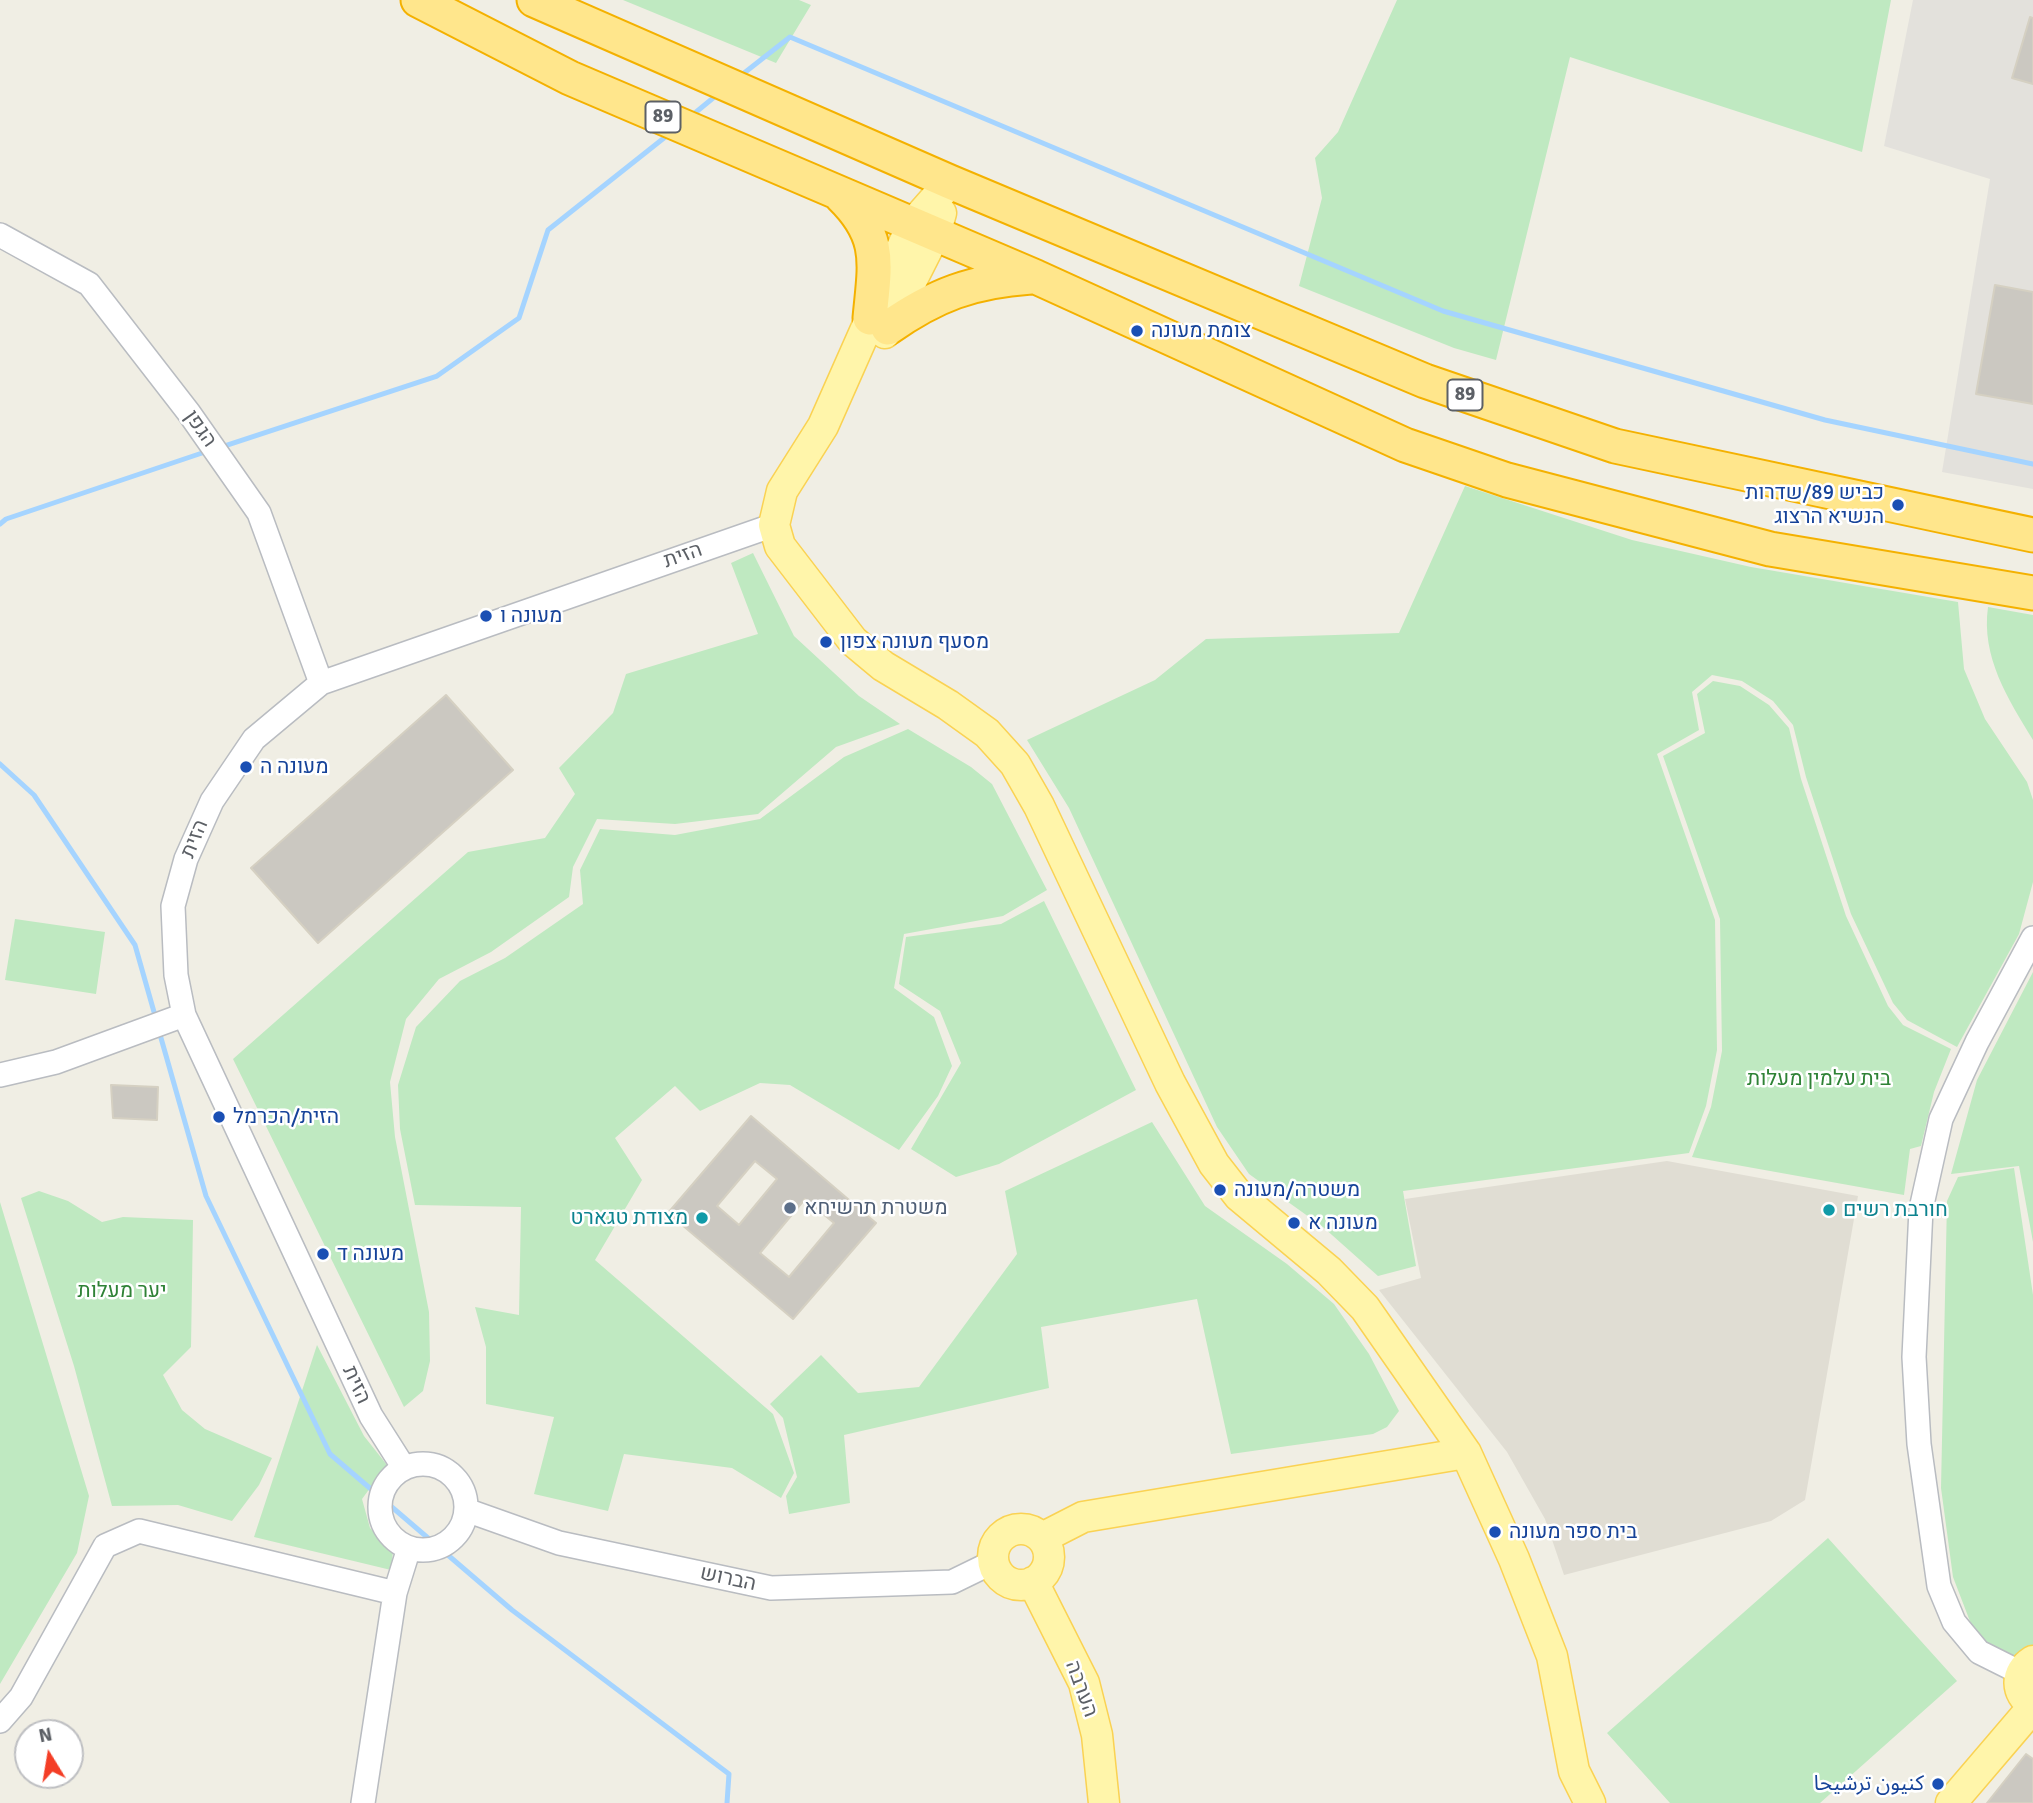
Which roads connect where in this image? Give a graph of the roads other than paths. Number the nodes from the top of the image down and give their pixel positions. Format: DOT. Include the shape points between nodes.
graph roads {
  1 [pos="418,0"];
  2 [pos="534,0"];
  3 [pos="950,182"];
  4 [pos="834,189"];
  5 [pos="923,230"];
  6 [pos="0,235"];
  7 [pos="1035,277"];
  8 [pos="879,323"];
  9 [pos="774,525"];
  10 [pos="2024,530"];
  11 [pos="2033,593"];
  12 [pos="321,683"];
  13 [pos="2033,938"];
  14 [pos="184,1015"];
  15 [pos="0,1075"];
  16 [pos="1466,1453"];
  17 [pos="404,1468"];
  18 [pos="466,1510"];
  19 [pos="1042,1538"];
  20 [pos="409,1548"];
  21 [pos="993,1562"];
  22 [pos="1033,1582"];
  23 [pos="395,1593"];
  24 [pos="2027,1667"];
  25 [pos="2033,1706"];
  26 [pos="0,1721"];
  27 [pos="363,1803"];
  28 [pos="1104,1803"];
  29 [pos="1590,1803"];
  30 [pos="1951,1803"];
  1 -- 4 [label="highway, 89" via="570,78"];
  2 -- 3 [label="highway, 89"];
  3 -- 5 [label="main road"];
  3 -- 10 [label="highway, 89" via="1425,381 1615,446"];
  4 -- 5 [label="highway, 89"];
  4 -- 8 [label="highway" via="859,214 872,238"];
  5 -- 7 [label="highway, 89"];
  5 -- 8 [label="main road"];
  6 -- 12 [label="street, הגפן" via="89,284 189,413 259,513"];
  7 -- 8 [label="highway" via="992,279"];
  7 -- 11 [label="highway, 89" via="1405,445 1507,480 1770,550"];
  8 -- 9 [label="main road" via="782,491"];
  9 -- 12 [label="street, הזית"];
  9 -- 16 [label="main road" via="780,546 853,641 883,666 987,733 1015,764 1214,1164 1239,1196 1329,1270 1365,1308"];
  12 -- 14 [label="street, הזית" via="254,739 212,801 186,859 173,906 176,975"];
  13 -- 24 [label="street" via="1941,1119 1921,1209 1914,1357 1922,1468 1940,1586 1954,1622 1979,1652"];
  14 -- 15 [label="street" via="56,1062"];
  14 -- 17 [label="street, הזית" via="371,1416"];
  16 -- 19 [label="main road" via="1083,1517"];
  16 -- 29 [label="main road" via="1552,1656 1574,1771"];
  17 -- 18 [label="street" via="434,1465 447,1471 465,1495"];
  17 -- 20 [label="street" via="387,1485 380,1509 391,1536"];
  18 -- 20 [label="street" via="452,1539 432,1549"];
  18 -- 21 [label="street, הברוש" via="559,1543 771,1588 952,1582"];
  19 -- 21 [label="main road" via="1025,1528 1011,1530 996,1543"];
  19 -- 22 [label="main road" via="1050,1559 1047,1569"];
  20 -- 23 [label="street"];
  21 -- 22 [label="main road" via="1003,1579 1012,1584"];
  22 -- 28 [label="main road, הערבה" via="1084,1683 1097,1735"];
  23 -- 26 [label="street" via="139,1531 104,1546 21,1697"];
  23 -- 27 [label="street"];
  24 -- 25 [label="main road" via="2019,1689"];
  25 -- 30 [label="main road"];
}
